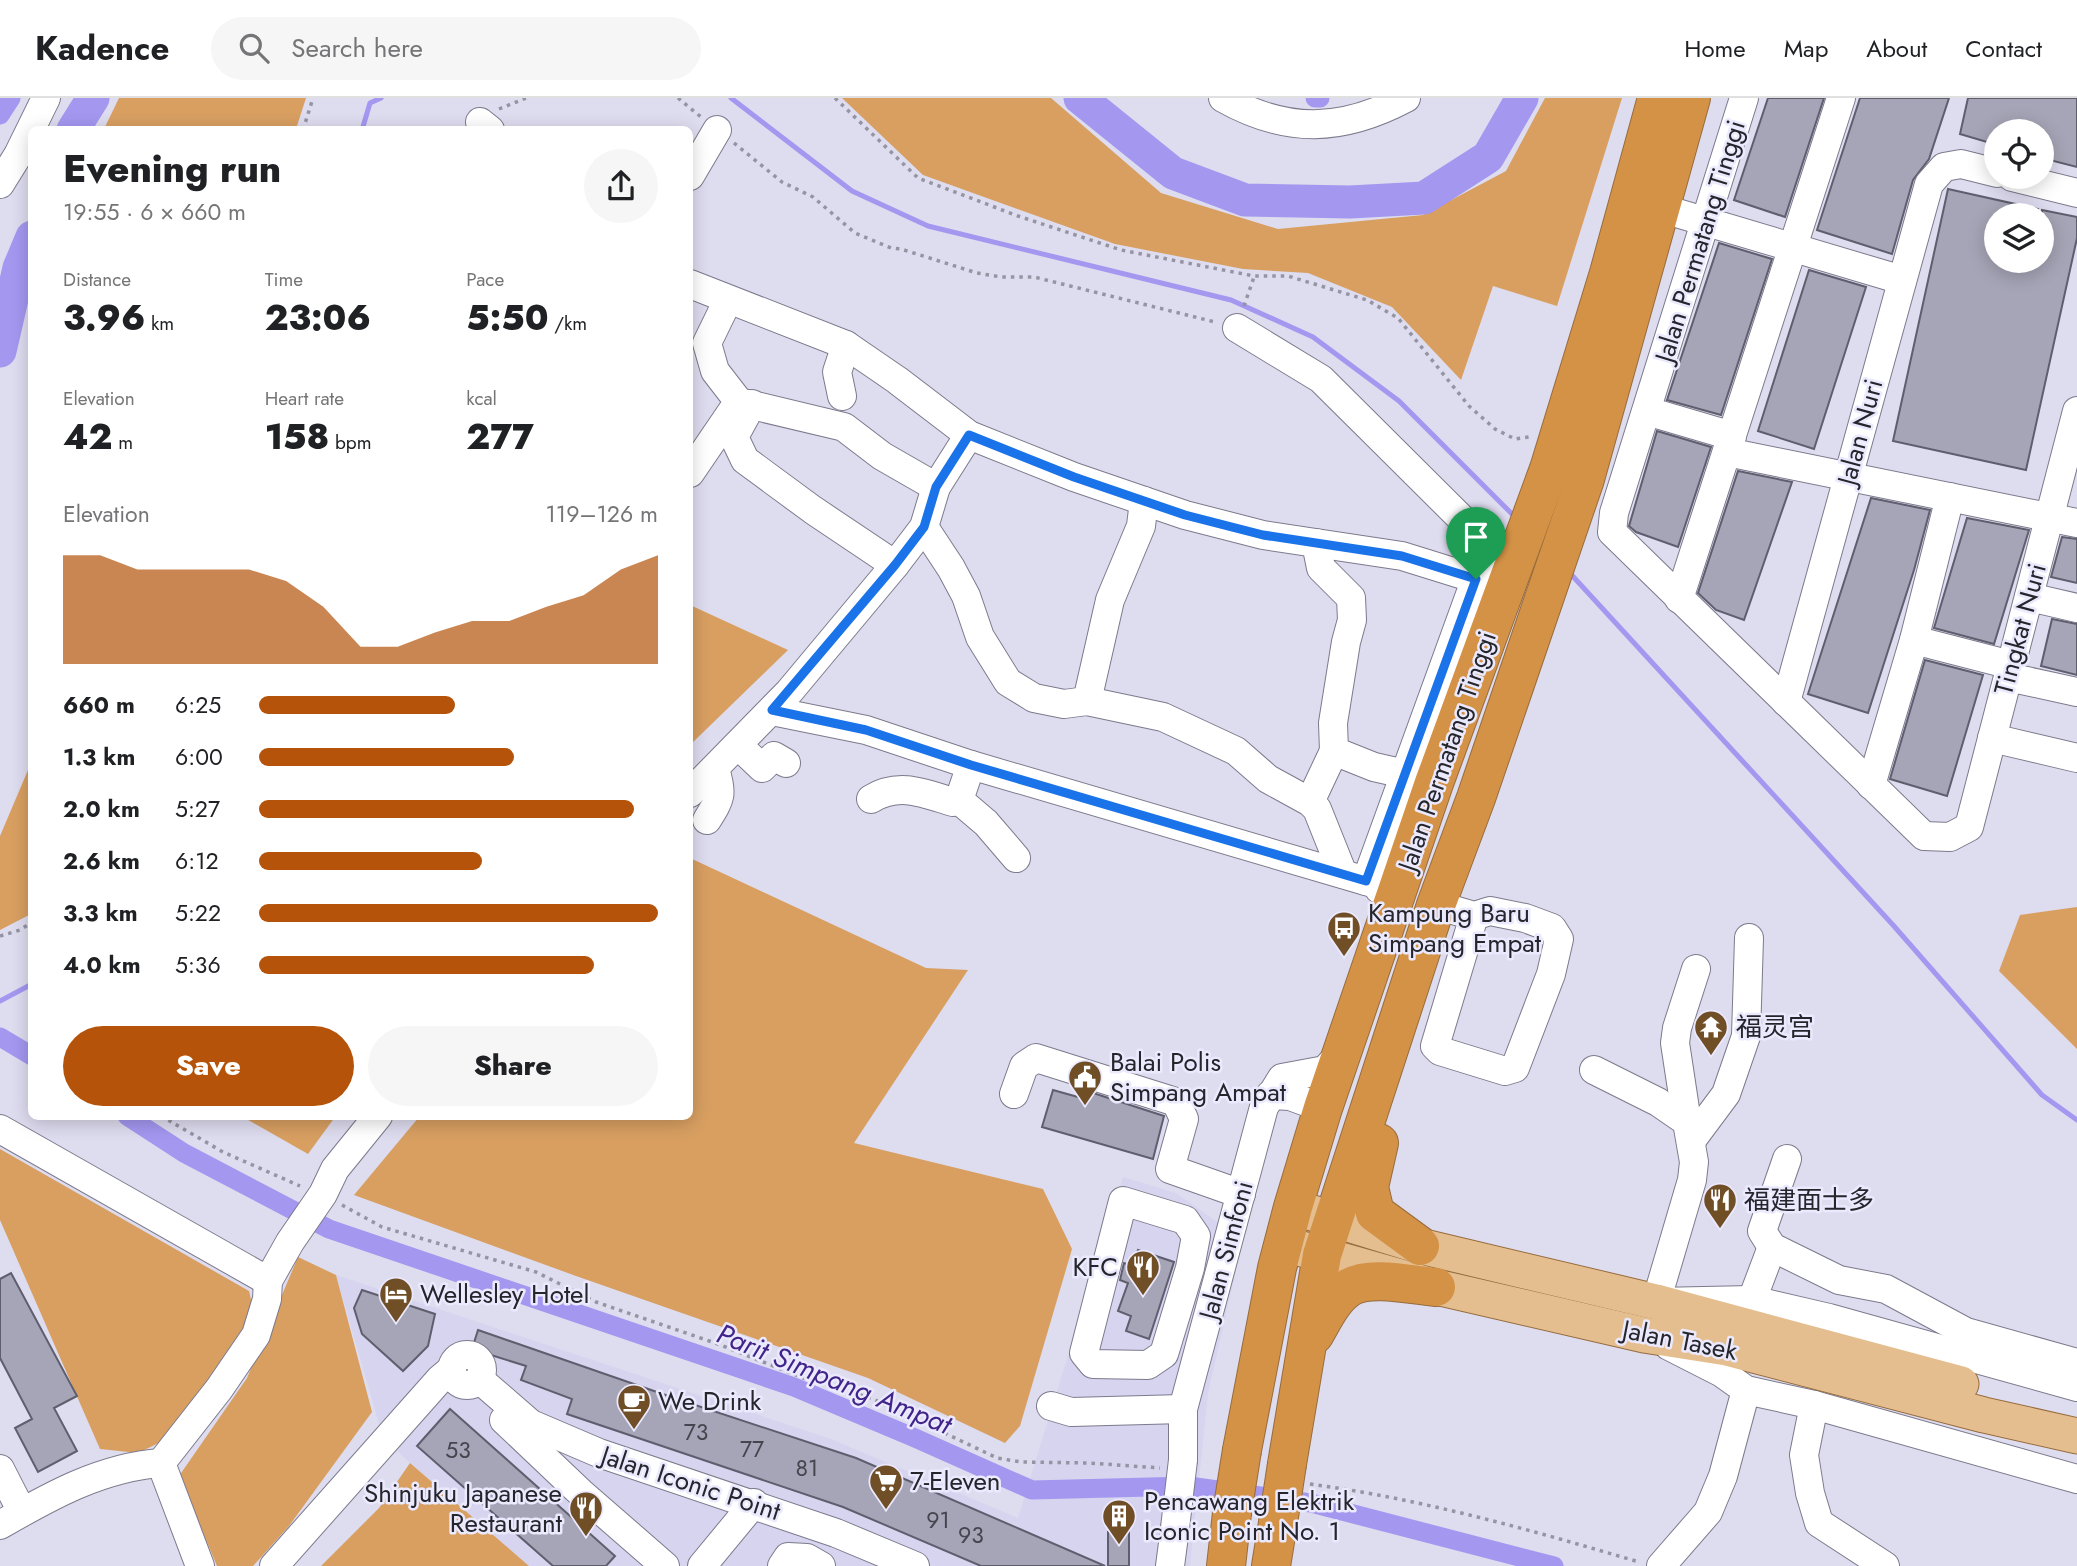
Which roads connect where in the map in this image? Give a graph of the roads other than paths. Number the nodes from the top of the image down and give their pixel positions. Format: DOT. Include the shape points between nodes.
graph roads {
  1 [pos="46,98"];
  2 [pos="1223,98"];
  3 [pos="1406,98"];
  4 [pos="1657,98"];
  5 [pos="1691,98"];
  6 [pos="1744,98"];
  7 [pos="1841,98"];
  8 [pos="32,126"];
  9 [pos="717,130"];
  10 [pos="28,135"];
  11 [pos="1984,170"];
  12 [pos="693,171"];
  13 [pos="0,184"];
  14 [pos="2054,187"];
  15 [pos="2077,193"];
  16 [pos="1660,208"];
  17 [pos="1706,222"];
  18 [pos="1793,248"];
  19 [pos="1902,279"];
  20 [pos="693,285"];
  21 [pos="728,300"];
  22 [pos="1240,319"];
  23 [pos="846,345"];
  24 [pos="842,396"];
  25 [pos="745,403"];
  26 [pos="1647,411"];
  27 [pos="2077,411"];
  28 [pos="969,435"];
  29 [pos="1729,444"];
  30 [pos="693,469"];
  31 [pos="1848,476"];
  32 [pos="936,487"];
  33 [pos="1950,497"];
  34 [pos="1144,501"];
  35 [pos="2049,517"];
  36 [pos="2077,523"];
  37 [pos="924,527"];
  38 [pos="1316,543"];
  39 [pos="895,565"];
  40 [pos="1476,579"];
  41 [pos="2029,597"];
  42 [pos="1679,599"];
  43 [pos="2077,608"];
  44 [pos="1914,640"];
  45 [pos="2009,671"];
  46 [pos="2077,692"];
  47 [pos="1087,701"];
  48 [pos="1786,702"];
  49 [pos="772,710"];
  50 [pos="1992,738"];
  51 [pos="738,746"];
  52 [pos="1334,751"];
  53 [pos="2077,758"];
  54 [pos="786,763"];
  55 [pos="971,765"];
  56 [pos="715,769"];
  57 [pos="1419,779"];
  58 [pos="1871,785"];
  59 [pos="693,790"];
  60 [pos="871,799"];
  61 [pos="960,800"];
  62 [pos="1310,802"];
  63 [pos="707,820"];
  64 [pos="1016,858"];
  65 [pos="1369,887"];
  66 [pos="1436,905"];
  67 [pos="1474,916"];
  68 [pos="1749,938"];
  69 [pos="1696,969"];
  70 [pos="1405,1004"];
  71 [pos="1344,1048"];
  72 [pos="1594,1070"];
  73 [pos="1014,1094"];
  74 [pos="1270,1096"];
  75 [pos="1323,1108"];
  76 [pos="375,1120"];
  77 [pos="1365,1124"];
  78 [pos="0,1129"];
  79 [pos="1689,1131"];
  80 [pos="1787,1159"];
  81 [pos="1241,1194"];
  82 [pos="1293,1206"];
  83 [pos="1334,1219"];
  84 [pos="1283,1244"];
  85 [pos="1420,1246"];
  86 [pos="1772,1247"];
  87 [pos="1322,1255"];
  88 [pos="1190,1268"];
  89 [pos="1218,1278"];
  90 [pos="1839,1280"];
  91 [pos="268,1281"];
  92 [pos="1436,1287"];
  93 [pos="1752,1300"];
  94 [pos="1656,1303"];
  95 [pos="1829,1318"];
  96 [pos="1644,1335"];
  97 [pos="1307,1346"];
  98 [pos="2077,1363"];
  99 [pos="466,1378"];
  100 [pos="2077,1387"];
  101 [pos="1746,1390"];
  102 [pos="1985,1403"];
  103 [pos="1814,1405"];
  104 [pos="1051,1406"];
  105 [pos="1183,1409"];
  106 [pos="2077,1412"];
  107 [pos="2077,1436"];
  108 [pos="161,1463"];
  109 [pos="0,1469"];
  110 [pos="2077,1479"];
  111 [pos="754,1503"];
  112 [pos="11,1518"];
  113 [pos="200,1566"];
  114 [pos="274,1566"];
  115 [pos="666,1566"];
  116 [pos="702,1566"];
  117 [pos="782,1566"];
  118 [pos="821,1566"];
  119 [pos="915,1566"];
  120 [pos="1170,1566"];
  121 [pos="1226,1566"];
  122 [pos="1271,1566"];
  123 [pos="1661,1566"];
  124 [pos="1885,1566"];
  1 -- 8 [label="street"];
  2 -- 3 [label="street" via="1276,120 1311,126 1354,120"];
  4 -- 57 [label="highway, Jalan Permatang Tinggi" via="1549,469"];
  5 -- 16 [label="highway, Jalan Permatang Tinggi"];
  6 -- 17 [label="street, Jalan Permatang Tinggi"];
  7 -- 18 [label="street"];
  9 -- 12 [label="street"];
  10 -- 13 [label="street"];
  11 -- 19 [label="street, Jalan Nuri" via="1961,164 1944,167 1929,184"];
  14 -- 15 [label="street"];
  16 -- 17 [label="street"];
  16 -- 66 [label="highway, Jalan Permatang Tinggi" via="1585,479"];
  17 -- 18 [label="street"];
  17 -- 26 [label="street, Jalan Permatang Tinggi"];
  18 -- 19 [label="street"];
  18 -- 29 [label="street"];
  19 -- 31 [label="street, Jalan Nuri"];
  20 -- 21 [label="street"];
  21 -- 23 [label="street"];
  21 -- 25 [label="street" via="707,343 715,372"];
  22 -- 40 [label="street" via="1321,379 1488,544"];
  23 -- 24 [label="street" via="837,372"];
  23 -- 28 [label="street"];
  25 -- 30 [label="street"];
  25 -- 32 [label="street" via="844,427 882,456"];
  25 -- 39 [label="street" via="734,437 745,460"];
  26 -- 29 [label="street"];
  26 -- 42 [label="street, Jalan Permatang Tinggi" via="1612,532"];
  27 -- 35 [label="street, Tingkat Nuri"];
  28 -- 32 [label="street"];
  28 -- 34 [label="street"];
  29 -- 31 [label="street"];
  29 -- 42 [label="street"];
  31 -- 33 [label="street"];
  31 -- 48 [label="street, Jalan Nuri"];
  32 -- 37 [label="street"];
  33 -- 35 [label="street"];
  33 -- 44 [label="street"];
  34 -- 38 [label="street" via="1263,535"];
  34 -- 47 [label="street" via="1140,526 1110,600"];
  35 -- 36 [label="street"];
  35 -- 41 [label="street, Tingkat Nuri"];
  37 -- 39 [label="street"];
  37 -- 47 [label="street" via="951,568 980,637 1008,682 1034,698 1064,704"];
  38 -- 40 [label="street" via="1402,556"];
  38 -- 52 [label="street" via="1321,569 1351,598 1352,620 1333,723"];
  39 -- 49 [label="street"];
  40 -- 57 [label="street"];
  41 -- 43 [label="street"];
  41 -- 45 [label="street, Tingkat Nuri"];
  42 -- 48 [label="street"];
  44 -- 45 [label="street"];
  44 -- 58 [label="street"];
  45 -- 46 [label="street"];
  45 -- 50 [label="street, Tingkat Nuri"];
  47 -- 62 [label="street" via="1163,717 1236,751 1268,779"];
  48 -- 58 [label="street"];
  49 -- 51 [label="street"];
  49 -- 55 [label="street" via="866,730"];
  50 -- 53 [label="street"];
  50 -- 58 [label="street, Tingkat Nuri" via="1969,827 1950,836 1924,836"];
  51 -- 54 [label="street" via="762,768 774,756"];
  51 -- 56 [label="street"];
  52 -- 57 [label="street"];
  52 -- 62 [label="street"];
  55 -- 61 [label="street"];
  55 -- 65 [label="street"];
  56 -- 59 [label="street"];
  56 -- 63 [label="street" via="722,790"];
  57 -- 65 [label="street"];
  57 -- 65 [label="highway, Jalan Permatang Tinggi" via="1414,842"];
  60 -- 61 [label="street" via="885,791 912,790"];
  61 -- 64 [label="street"];
  62 -- 65 [label="street"];
  65 -- 71 [label="highway, Jalan Permatang Tinggi"];
  66 -- 67 [label="street, Jalan Permatang Tinggi"];
  66 -- 70 [label="highway, Jalan Permatang Tinggi"];
  67 -- 67 [label="street, Jalan Permatang Tinggi" via="1435,1046 1505,1071 1515,1068 1551,974 1559,939 1552,928 1524,918 1490,911"];
  68 -- 79 [label="street" via="1746,1036 1726,1094"];
  69 -- 79 [label="street" via="1675,1043"];
  70 -- 77 [label="highway, Jalan Permatang Tinggi"];
  70 -- 85 [label="highway" via="1397,1068 1369,1187 1375,1213"];
  71 -- 74 [label="street" via="1325,1070 1282,1078"];
  71 -- 75 [label="highway, Jalan Permatang Tinggi"];
  72 -- 79 [label="street" via="1658,1102"];
  73 -- 81 [label="street" via="1024,1066 1036,1058 1176,1101 1184,1118 1170,1169"];
  74 -- 75 [label="street" via="1290,1096"];
  74 -- 81 [label="street, Jalan Simfoni"];
  75 -- 77 [label="highway"];
  75 -- 82 [label="highway, Jalan Permatang Tinggi"];
  76 -- 91 [label="street" via="335,1169"];
  77 -- 83 [label="highway, Jalan Permatang Tinggi"];
  78 -- 91 [label="street"];
  79 -- 94 [label="street" via="1692,1180"];
  80 -- 86 [label="street" via="1762,1231"];
  81 -- 89 [label="street, Jalan Simfoni"];
  82 -- 83 [label="main road, Jalan Tasek"];
  82 -- 84 [label="highway, Jalan Permatang Tinggi"];
  83 -- 85 [label="main road, Jalan Tasek"];
  83 -- 87 [label="highway, Jalan Permatang Tinggi"];
  84 -- 87 [label="main road, Jalan Tasek"];
  84 -- 121 [label="highway, Jalan Permatang Tinggi, bridge" via="1242,1450"];
  85 -- 94 [label="main road, Jalan Tasek"];
  86 -- 90 [label="street"];
  86 -- 93 [label="street"];
  87 -- 92 [label="main road, Jalan Tasek"];
  87 -- 97 [label="highway, Jalan Permatang Tinggi"];
  88 -- 88 [label="street" via="1164,1354 1148,1365 1093,1364 1084,1353 1124,1201 1185,1220 1196,1236"];
  88 -- 89 [label="street"];
  89 -- 105 [label="street, Jalan Simfoni"];
  90 -- 95 [label="street"];
  90 -- 98 [label="street" via="1886,1289 1966,1332"];
  91 -- 108 [label="street" via="256,1335"];
  92 -- 96 [label="main road, Jalan Tasek"];
  92 -- 97 [label="highway" via="1367,1281 1348,1288"];
  93 -- 94 [label="street"];
  93 -- 95 [label="street"];
  94 -- 102 [label="main road, Jalan Tasek"];
  95 -- 100 [label="street"];
  96 -- 101 [label="street"];
  96 -- 102 [label="main road, Jalan Tasek"];
  97 -- 122 [label="highway, Jalan Permatang Tinggi, bridge" via="1295,1473 1278,1523"];
  99 -- 111 [label="street, Jalan Iconic Point" via="531,1424 599,1453"];
  99 -- 114 [label="street" via="440,1379"];
  99 -- 115 [label="street, Jalan Iconic Point" via="580,1492"];
  101 -- 103 [label="street"];
  101 -- 123 [label="street" via="1723,1476 1708,1512"];
  102 -- 106 [label="main road, Jalan Tasek"];
  102 -- 107 [label="main road, Jalan Tasek"];
  103 -- 110 [label="street"];
  103 -- 124 [label="street" via="1804,1455 1819,1522"];
  104 -- 105 [label="street" via="1072,1412"];
  105 -- 120 [label="street, Jalan Simfoni, bridge" via="1174,1464 1175,1528"];
  108 -- 112 [label="street" via="116,1469"];
  108 -- 113 [label="street"];
  109 -- 112 [label="street"];
  111 -- 116 [label="street"];
  111 -- 119 [label="street, Jalan Iconic Point"];
  117 -- 118 [label="street" via="788,1557 799,1556"];
}
